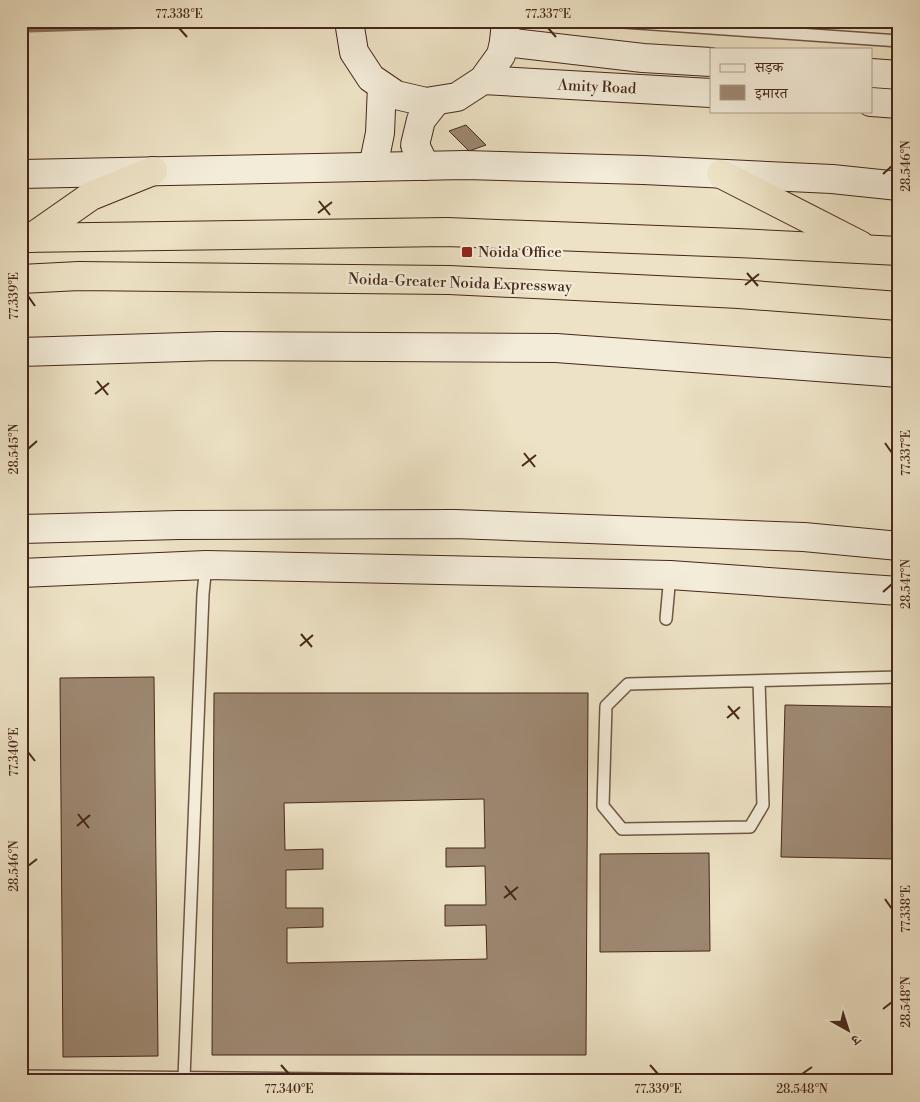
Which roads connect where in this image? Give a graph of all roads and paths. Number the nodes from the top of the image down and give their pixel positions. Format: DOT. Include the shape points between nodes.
graph roads {
  1 [pos="349,21"];
  2 [pos="609,21"];
  3 [pos="505,32"];
  4 [pos="899,41"];
  5 [pos="710,62"];
  6 [pos="872,73"];
  7 [pos="899,75"];
  8 [pos="483,80"];
  9 [pos="382,86"];
  10 [pos="710,93"];
  11 [pos="436,101"];
  12 [pos="872,102"];
  13 [pos="899,104"];
  14 [pos="425,166"];
  15 [pos="373,167"];
  16 [pos="153,171"];
  17 [pos="21,174"];
  18 [pos="721,174"];
  19 [pos="899,186"];
  20 [pos="26,238"];
  21 [pos="866,249"];
  22 [pos="899,251"];
  23 [pos="21,279"];
  24 [pos="899,306"];
  25 [pos="21,352"];
  26 [pos="899,373"];
  27 [pos="21,529"];
  28 [pos="899,546"];
  29 [pos="206,565"];
  30 [pos="21,573"];
  31 [pos="670,575"];
  32 [pos="899,591"];
  33 [pos="666,619"];
  34 [pos="899,677"];
  35 [pos="759,681"];
  36 [pos="21,1076"];
  37 [pos="184,1078"];
  38 [pos="536,1081"];
  1 -- 9 [label="street" via="354,52 371,78"];
  2 -- 4 [label="lane"];
  3 -- 5 [label="street" via="643,58"];
  3 -- 8 [label="street" via="501,55"];
  6 -- 7 [label="street"];
  8 -- 10 [label="street, Amity Road"];
  8 -- 11 [label="street" via="457,97"];
  9 -- 11 [label="street" via="396,96"];
  9 -- 15 [label="street" via="380,133"];
  11 -- 14 [label="street" via="421,120 415,146"];
  12 -- 13 [label="street"];
  14 -- 15 [label="street"];
  14 -- 18 [label="street"];
  15 -- 16 [label="street"];
  16 -- 17 [label="street"];
  16 -- 20 [label="highway" via="91,196"];
  18 -- 19 [label="street"];
  18 -- 21 [label="highway"];
  20 -- 21 [label="highway" via="447,232"];
  21 -- 22 [label="highway"];
  23 -- 24 [label="highway, Noida-Greater Noida Expressway" via="79,276 449,280 739,294"];
  25 -- 26 [label="street" via="218,346 556,348"];
  27 -- 28 [label="street" via="179,524 455,524 804,537"];
  29 -- 30 [label="street"];
  29 -- 31 [label="street"];
  29 -- 37 [label="lane"];
  31 -- 32 [label="street"];
  31 -- 33 [label="lane"];
  34 -- 35 [label="lane"];
  35 -- 35 [label="lane" via="628,684 606,706 603,806 622,829 750,827 763,805"];
  36 -- 37 [label="lane"];
  37 -- 38 [label="lane"];
}
